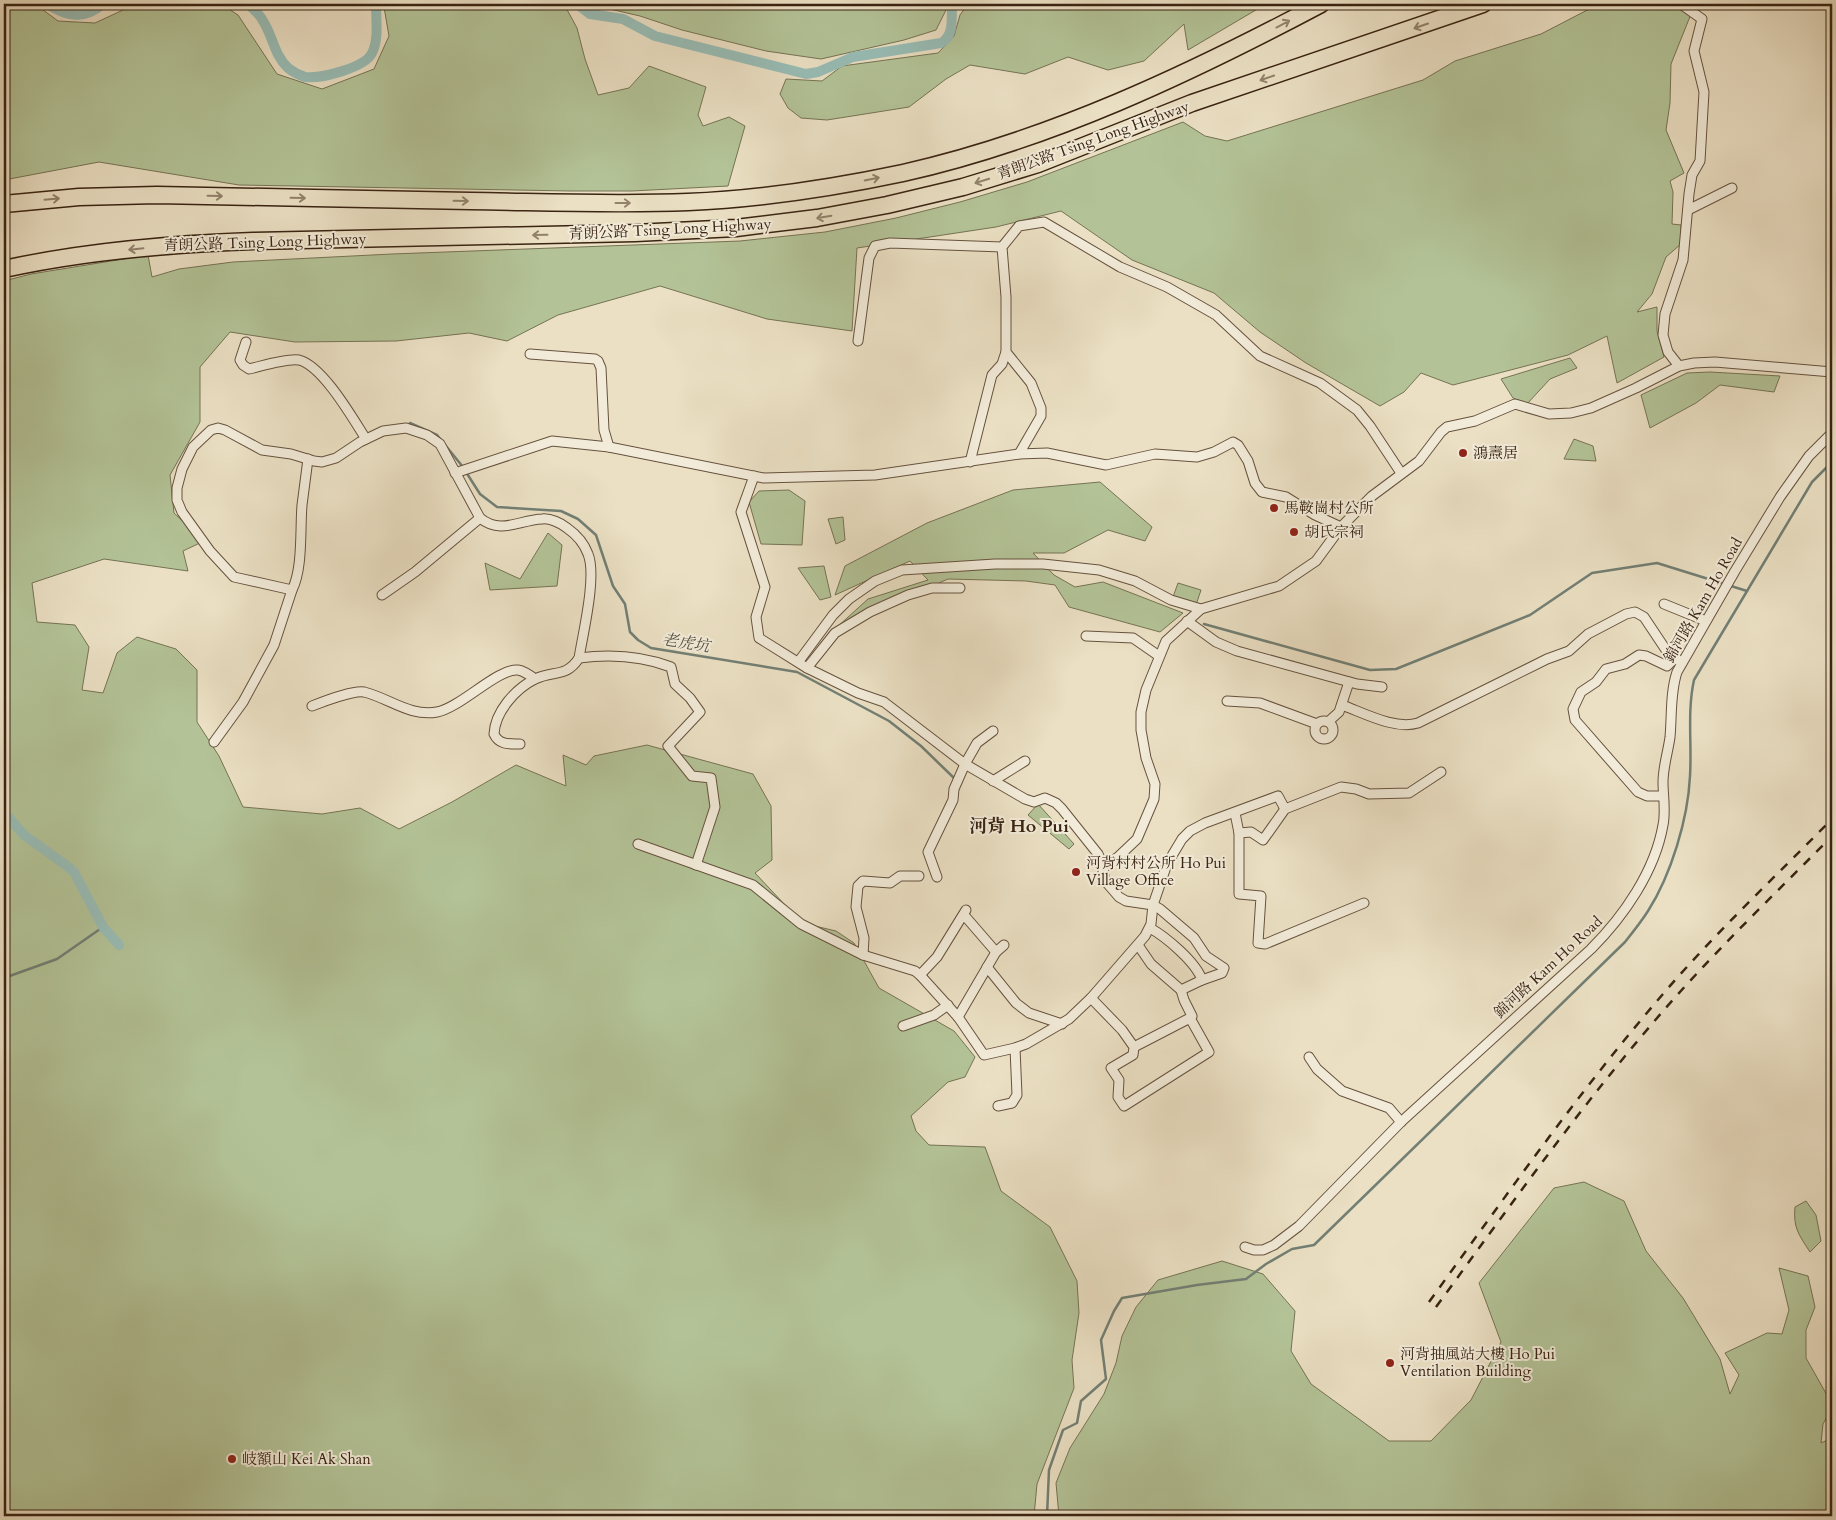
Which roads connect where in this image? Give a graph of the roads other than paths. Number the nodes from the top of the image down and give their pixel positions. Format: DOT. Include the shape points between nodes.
graph roads {
  1 [pos="1321,4"];
  2 [pos="1483,4"];
  3 [pos="1681,4"];
  4 [pos="1732,188"];
  5 [pos="4,204"];
  6 [pos="1688,210"];
  7 [pos="1002,247"];
  8 [pos="4,269"];
  9 [pos="858,341"];
  10 [pos="246,342"];
  11 [pos="1006,352"];
  12 [pos="530,354"];
  13 [pos="1679,366"];
  14 [pos="1832,372"];
  15 [pos="1832,433"];
  16 [pos="366,439"];
  17 [pos="609,447"];
  18 [pos="1019,454"];
  19 [pos="308,459"];
  20 [pos="970,462"];
  21 [pos="457,472"];
  22 [pos="1401,473"];
  23 [pos="754,476"];
  24 [pos="480,518"];
  25 [pos="1341,527"];
  26 [pos="960,588"];
  27 [pos="292,590"];
  28 [pos="382,595"];
  29 [pos="1664,604"];
  30 [pos="1201,609"];
  31 [pos="1187,621"];
  32 [pos="1706,621"];
  33 [pos="1086,636"];
  34 [pos="1159,656"];
  35 [pos="579,658"];
  36 [pos="1679,660"];
  37 [pos="799,662"];
  38 [pos="807,668"];
  39 [pos="535,679"];
  40 [pos="1349,682"];
  41 [pos="1382,687"];
  42 [pos="1227,701"];
  43 [pos="1342,705"];
  44 [pos="312,706"];
  45 [pos="1328,722"];
  46 [pos="1317,724"];
  47 [pos="993,731"];
  48 [pos="214,742"];
  49 [pos="520,744"];
  50 [pos="1025,761"];
  51 [pos="965,764"];
  52 [pos="1441,772"];
  53 [pos="993,781"];
  54 [pos="1663,796"];
  55 [pos="1285,809"];
  56 [pos="1235,813"];
  57 [pos="1239,833"];
  58 [pos="638,844"];
  59 [pos="696,864"];
  60 [pos="1104,867"];
  61 [pos="919,876"];
  62 [pos="937,877"];
  63 [pos="1364,904"];
  64 [pos="1153,905"];
  65 [pos="1150,928"];
  66 [pos="1004,945"];
  67 [pos="1138,945"];
  68 [pos="996,952"];
  69 [pos="863,955"];
  70 [pos="987,967"];
  71 [pos="920,975"];
  72 [pos="1202,980"];
  73 [pos="1181,990"];
  74 [pos="1091,998"];
  75 [pos="948,1006"];
  76 [pos="958,1017"];
  77 [pos="1190,1018"];
  78 [pos="1062,1024"];
  79 [pos="903,1026"];
  80 [pos="1134,1047"];
  81 [pos="1015,1048"];
  82 [pos="1309,1057"];
  83 [pos="998,1106"];
  84 [pos="1401,1122"];
  85 [pos="1245,1247"];
  5 -- 1 [label="highway, 青朗公路 Tsing Long Highway, one-way" via="148,195 639,203 732,199 808,190 949,161 1054,128 1256,39"];
  2 -- 8 [label="highway, 青朗公路 Tsing Long Highway, one-way" via="1192,104 1038,164 963,187 818,218 736,228 635,233 192,244 108,252"];
  3 -- 6 [label="street" via="1702,19 1694,51 1704,92 1700,160 1692,176"];
  4 -- 6 [label="street"];
  6 -- 13 [label="street" via="1683,260 1665,314 1663,335 1668,352"];
  7 -- 9 [label="street" via="890,243 875,246 869,258"];
  7 -- 11 [label="street"];
  7 -- 22 [label="street" via="1019,226 1044,222 1120,267 1167,287 1216,315 1260,356 1320,383 1357,410"];
  10 -- 16 [label="street" via="240,360 249,369 299,360 315,370 326,380"];
  11 -- 18 [label="street" via="1031,383 1041,408 1041,416"];
  11 -- 20 [label="street" via="1002,364 992,375"];
  12 -- 17 [label="street" via="598,361 604,430"];
  13 -- 14 [label="street" via="1715,362"];
  13 -- 22 [label="street" via="1591,408 1549,414 1515,404 1475,422 1447,427 1419,461"];
  15 -- 32 [label="street, 錦河路 Kam Ho Road" via="1794,475"];
  16 -- 19 [label="street" via="336,458 322,462"];
  16 -- 21 [label="street" via="383,431 406,428 426,435 440,444"];
  17 -- 21 [label="street" via="552,441"];
  17 -- 23 [label="street"];
  18 -- 20 [label="street"];
  18 -- 25 [label="street" via="1052,454 1106,465 1155,454 1197,457 1235,442 1262,492 1286,497"];
  19 -- 27 [label="street" via="299,568"];
  19 -- 27 [label="street" via="262,450 216,428 193,447 177,483 177,500 183,515 230,574 242,580"];
  20 -- 23 [label="street" via="875,475"];
  21 -- 24 [label="street"];
  22 -- 25 [label="street"];
  23 -- 37 [label="street" via="741,512 765,587 756,617 759,638"];
  24 -- 28 [label="street" via="416,572"];
  24 -- 35 [label="street" via="499,527 544,519 562,524 578,535 589,556 591,581"];
  25 -- 30 [label="street" via="1316,561 1286,582"];
  26 -- 38 [label="street" via="932,588 870,612 835,633"];
  27 -- 48 [label="street" via="274,645 242,702"];
  29 -- 32 [label="street"];
  30 -- 31 [label="street"];
  30 -- 37 [label="street" via="1099,570 1043,564 995,564 902,570 875,581 848,599"];
  31 -- 34 [label="street" via="1166,641"];
  31 -- 40 [label="street" via="1216,642 1237,651"];
  32 -- 36 [label="street, 錦河路 Kam Ho Road"];
  33 -- 34 [label="street" via="1133,638"];
  34 -- 60 [label="street" via="1144,695 1141,718 1155,796 1137,839"];
  35 -- 39 [label="street" via="564,672"];
  35 -- 59 [label="street" via="633,657 671,667 675,684 700,712 668,746 692,776 711,778 715,807"];
  36 -- 43 [label="street" via="1666,650 1644,617 1630,612 1588,634 1569,651 1410,726 1396,725"];
  36 -- 54 [label="street, 錦河路 Kam Ho Road"];
  36 -- 54 [label="street" via="1667,666 1639,655 1625,664 1606,669 1596,682 1581,692 1573,710 1575,720 1638,792 1647,796"];
  37 -- 38 [label="street"];
  38 -- 51 [label="street" via="884,702"];
  39 -- 44 [label="street" via="518,670 511,671 438,712 413,711 359,692"];
  39 -- 49 [label="street" via="519,690 497,717 496,738 502,743"];
  40 -- 41 [label="street"];
  40 -- 43 [label="street"];
  42 -- 46 [label="street" via="1260,703"];
  43 -- 45 [label="street"];
  45 -- 46 [label="street"];
  45 -- 46 [label="street" via="1333,732 1325,740 1315,735"];
  47 -- 51 [label="street" via="977,743"];
  50 -- 53 [label="street"];
  51 -- 53 [label="street"];
  51 -- 62 [label="street" via="954,789 953,800 928,852"];
  52 -- 55 [label="street" via="1409,793 1369,794 1341,787"];
  53 -- 60 [label="street" via="1030,801 1045,798 1056,803 1098,854"];
  54 -- 84 [label="street, 錦河路 Kam Ho Road" via="1664,822 1658,842 1633,897 1618,920 1591,949"];
  55 -- 56 [label="street" via="1278,796"];
  55 -- 57 [label="street" via="1263,840 1251,832"];
  56 -- 57 [label="street"];
  56 -- 64 [label="street" via="1195,827 1182,839 1167,864"];
  57 -- 63 [label="street" via="1239,894 1261,896 1258,943 1265,944"];
  58 -- 59 [label="street"];
  59 -- 69 [label="street" via="753,885 800,924"];
  60 -- 64 [label="street" via="1106,882 1122,900"];
  61 -- 69 [label="street" via="900,876 890,883 863,881 858,886 856,907 864,938"];
  64 -- 65 [label="street"];
  64 -- 72 [label="street" via="1194,938 1206,956 1224,968 1222,973"];
  65 -- 67 [label="street"];
  65 -- 72 [label="street" via="1161,934 1198,970"];
  66 -- 68 [label="street"];
  67 -- 73 [label="street" via="1151,964"];
  67 -- 74 [label="street"];
  68 -- 70 [label="street"];
  68 -- 71 [label="street" via="965,912 937,957"];
  69 -- 71 [label="street"];
  70 -- 76 [label="street"];
  70 -- 78 [label="street" via="1016,1004 1029,1013"];
  71 -- 75 [label="street"];
  72 -- 73 [label="street"];
  73 -- 77 [label="street" via="1192,1016"];
  74 -- 78 [label="street"];
  74 -- 80 [label="street"];
  75 -- 76 [label="street"];
  75 -- 79 [label="street" via="934,1015"];
  76 -- 81 [label="street" via="984,1055"];
  77 -- 80 [label="street"];
  77 -- 80 [label="street" via="1209,1052 1124,1106 1118,1097 1119,1080 1112,1068 1133,1055"];
  78 -- 81 [label="street"];
  81 -- 83 [label="street" via="1017,1095 1012,1103"];
  82 -- 84 [label="street" via="1316,1069 1342,1091 1390,1108"];
  84 -- 85 [label="street, 錦河路 Kam Ho Road" via="1285,1237 1263,1250"];
}
